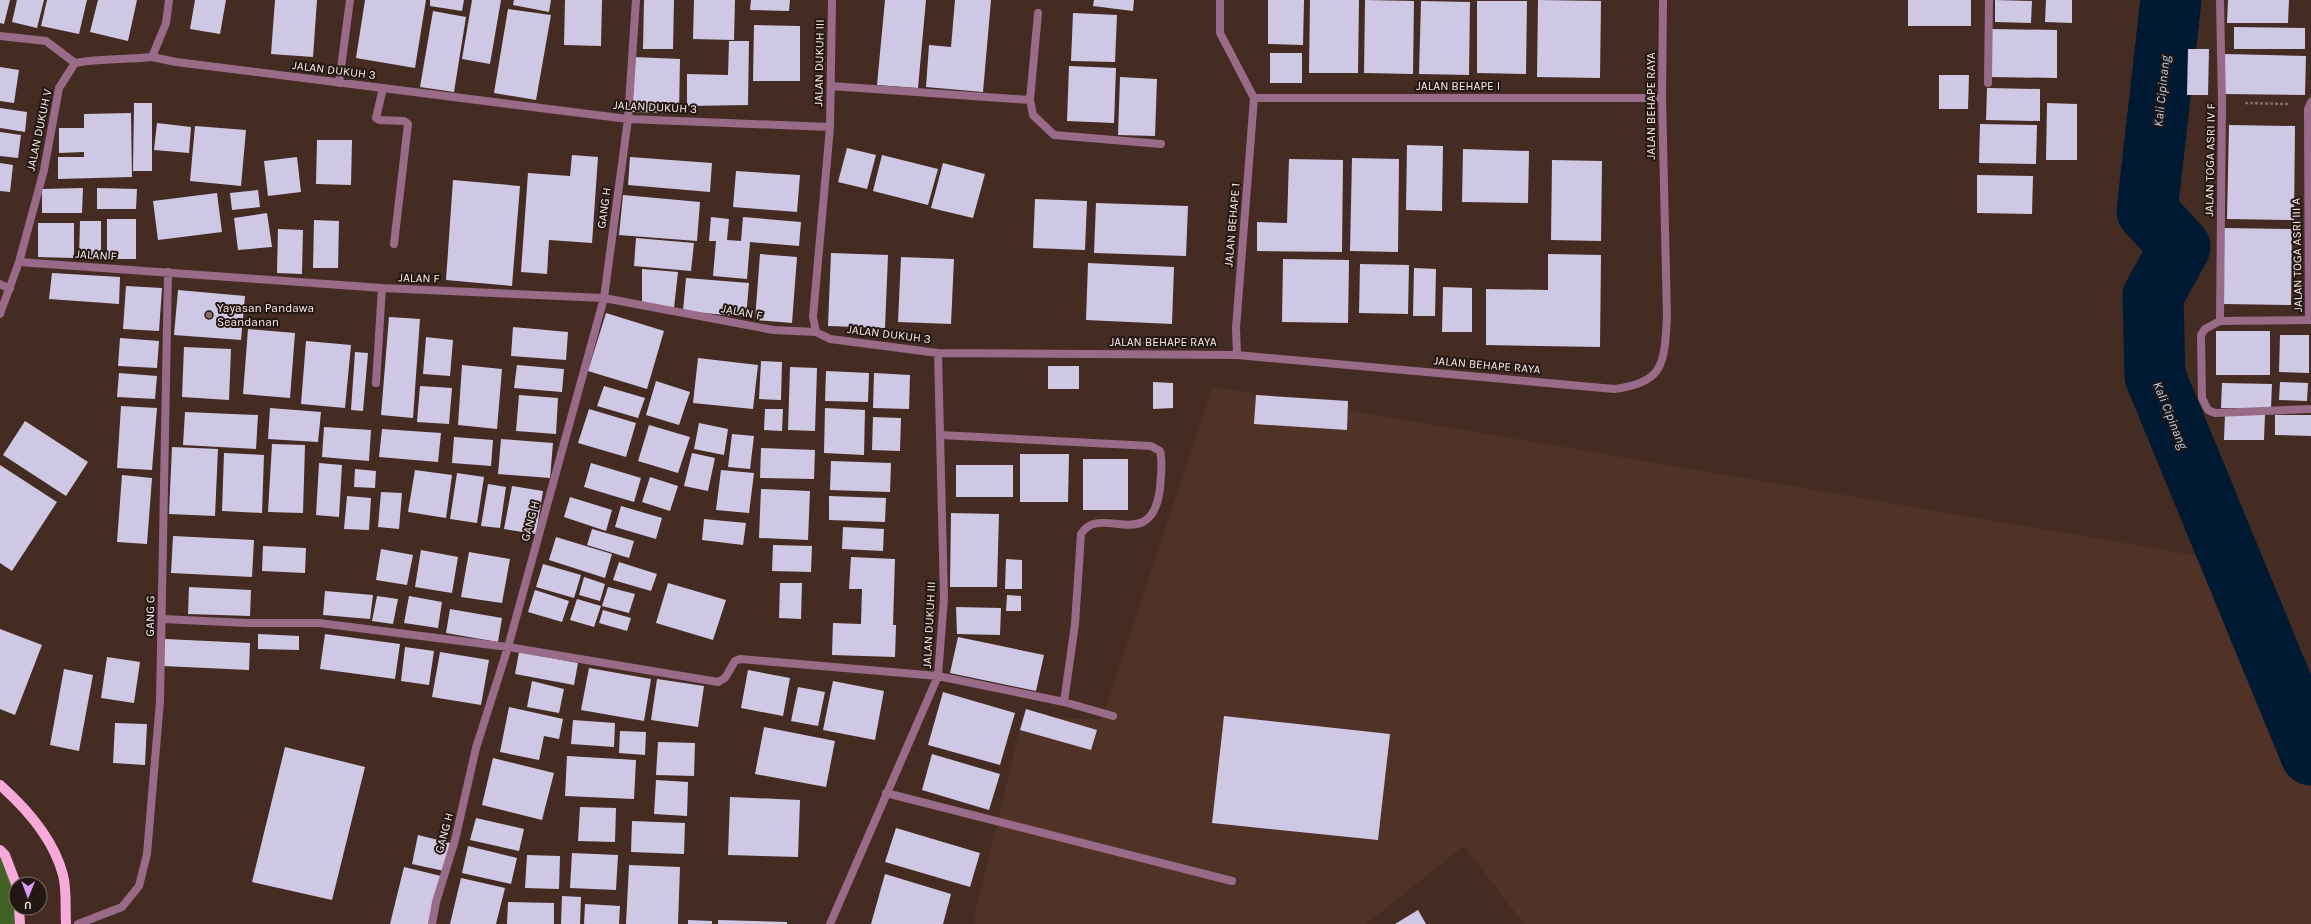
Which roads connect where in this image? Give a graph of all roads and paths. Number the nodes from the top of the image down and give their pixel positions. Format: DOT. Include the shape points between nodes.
graph roads {
  1 [pos="169,0"];
  2 [pos="350,0"];
  3 [pos="636,0"];
  4 [pos="832,0"];
  5 [pos="1220,0"];
  6 [pos="1663,0"];
  7 [pos="1989,0"];
  8 [pos="2220,0"];
  9 [pos="1038,13"];
  10 [pos="0,36"];
  11 [pos="152,57"];
  12 [pos="75,63"];
  13 [pos="339,83"];
  14 [pos="1988,83"];
  15 [pos="831,86"];
  16 [pos="383,88"];
  17 [pos="1254,98"];
  18 [pos="1662,98"];
  19 [pos="1030,100"];
  20 [pos="2222,102"];
  21 [pos="2310,103"];
  22 [pos="628,119"];
  23 [pos="830,126"];
  24 [pos="1161,144"];
  25 [pos="394,244"];
  26 [pos="19,262"];
  27 [pos="168,272"];
  28 [pos="0,284"];
  29 [pos="382,288"];
  30 [pos="10,289"];
  31 [pos="604,298"];
  32 [pos="0,314"];
  33 [pos="2220,321"];
  34 [pos="816,332"];
  35 [pos="938,353"];
  36 [pos="1237,355"];
  37 [pos="376,383"];
  38 [pos="2311,409"];
  39 [pos="940,435"];
  40 [pos="162,619"];
  41 [pos="508,647"];
  42 [pos="938,676"];
  43 [pos="1064,702"];
  44 [pos="1113,716"];
  45 [pos="0,785"];
  46 [pos="886,793"];
  47 [pos="0,850"];
  48 [pos="13,876"];
  49 [pos="1232,881"];
  50 [pos="66,924"];
  51 [pos="78,924"];
  52 [pos="432,924"];
  53 [pos="830,924"];
  1 -- 11 [label="street" via="166,23"];
  2 -- 13 [label="street"];
  3 -- 22 [label="street, GANG H"];
  4 -- 15 [label="street, JALAN DUKUH III"];
  5 -- 17 [label="street" via="1220,33"];
  6 -- 18 [label="street, JALAN BEHAPE RAYA"];
  7 -- 14 [label="street"];
  8 -- 20 [label="street, JALAN TOGA ASRI IV F"];
  9 -- 19 [label="street"];
  10 -- 12 [label="street" via="46,41"];
  11 -- 12 [label="street" via="130,60 98,59"];
  11 -- 13 [label="street, JALAN DUKUH 3"];
  12 -- 26 [label="street, JALAN DUKUH V" via="59,88 44,170"];
  13 -- 16 [label="street, JALAN DUKUH 3"];
  15 -- 19 [label="street"];
  15 -- 23 [label="street, JALAN DUKUH III"];
  16 -- 22 [label="street, JALAN DUKUH 3"];
  16 -- 25 [label="street" via="376,118 404,121 408,124"];
  17 -- 18 [label="street, JALAN BEHAPE I"];
  17 -- 36 [label="street, JALAN BEHAPE 1" via="1236,328"];
  18 -- 36 [label="street, JALAN BEHAPE RAYA" via="1667,317 1665,352 1662,364 1650,377 1635,387 1614,389"];
  19 -- 24 [label="street" via="1033,115 1054,135"];
  20 -- 21 [label="path"];
  20 -- 33 [label="street, JALAN TOGA ASRI IV F"];
  21 -- 33 [label="street, JALAN TOGA ASRI III A" via="2307,140 2309,320"];
  22 -- 23 [label="street, JALAN DUKUH 3"];
  22 -- 31 [label="street, GANG H"];
  23 -- 34 [label="street" via="813,317"];
  26 -- 27 [label="street, JALAN F"];
  26 -- 30 [label="street, JALAN DUKUH V"];
  27 -- 29 [label="street, JALAN F"];
  27 -- 40 [label="street, GANG G"];
  28 -- 30 [label="street"];
  29 -- 31 [label="street, JALAN F"];
  29 -- 37 [label="street"];
  30 -- 32 [label="street, JALAN DUKUH V"];
  31 -- 34 [label="street, JALAN F" via="773,330"];
  31 -- 41 [label="street, GANG H"];
  33 -- 38 [label="street" via="2205,329 2201,335 2202,398 2208,410 2214,412"];
  34 -- 35 [label="street, JALAN DUKUH 3" via="830,339"];
  35 -- 36 [label="street, JALAN BEHAPE RAYA"];
  35 -- 39 [label="street, JALAN DUKUH III"];
  39 -- 42 [label="street, JALAN DUKUH III" via="944,598"];
  39 -- 43 [label="street" via="1152,446 1160,451 1162,460 1158,505 1152,515 1145,521 1135,524 1092,523 1085,527 1081,534 1075,624"];
  40 -- 41 [label="street" via="319,623"];
  40 -- 51 [label="street, GANG G" via="160,701 148,846 139,886 122,907"];
  41 -- 42 [label="street" via="718,682 723,681 735,661 740,659"];
  41 -- 52 [label="street, GANG H" via="476,748"];
  42 -- 43 [label="street"];
  42 -- 46 [label="street, JALAN DUKUH III"];
  43 -- 44 [label="street"];
  45 -- 50 [label="main road" via="43,833 55,855 63,876"];
  46 -- 49 [label="street"];
  46 -- 53 [label="street, JALAN DUKUH III"];
  47 -- 48 [label="main road" via="6,855"];
}
